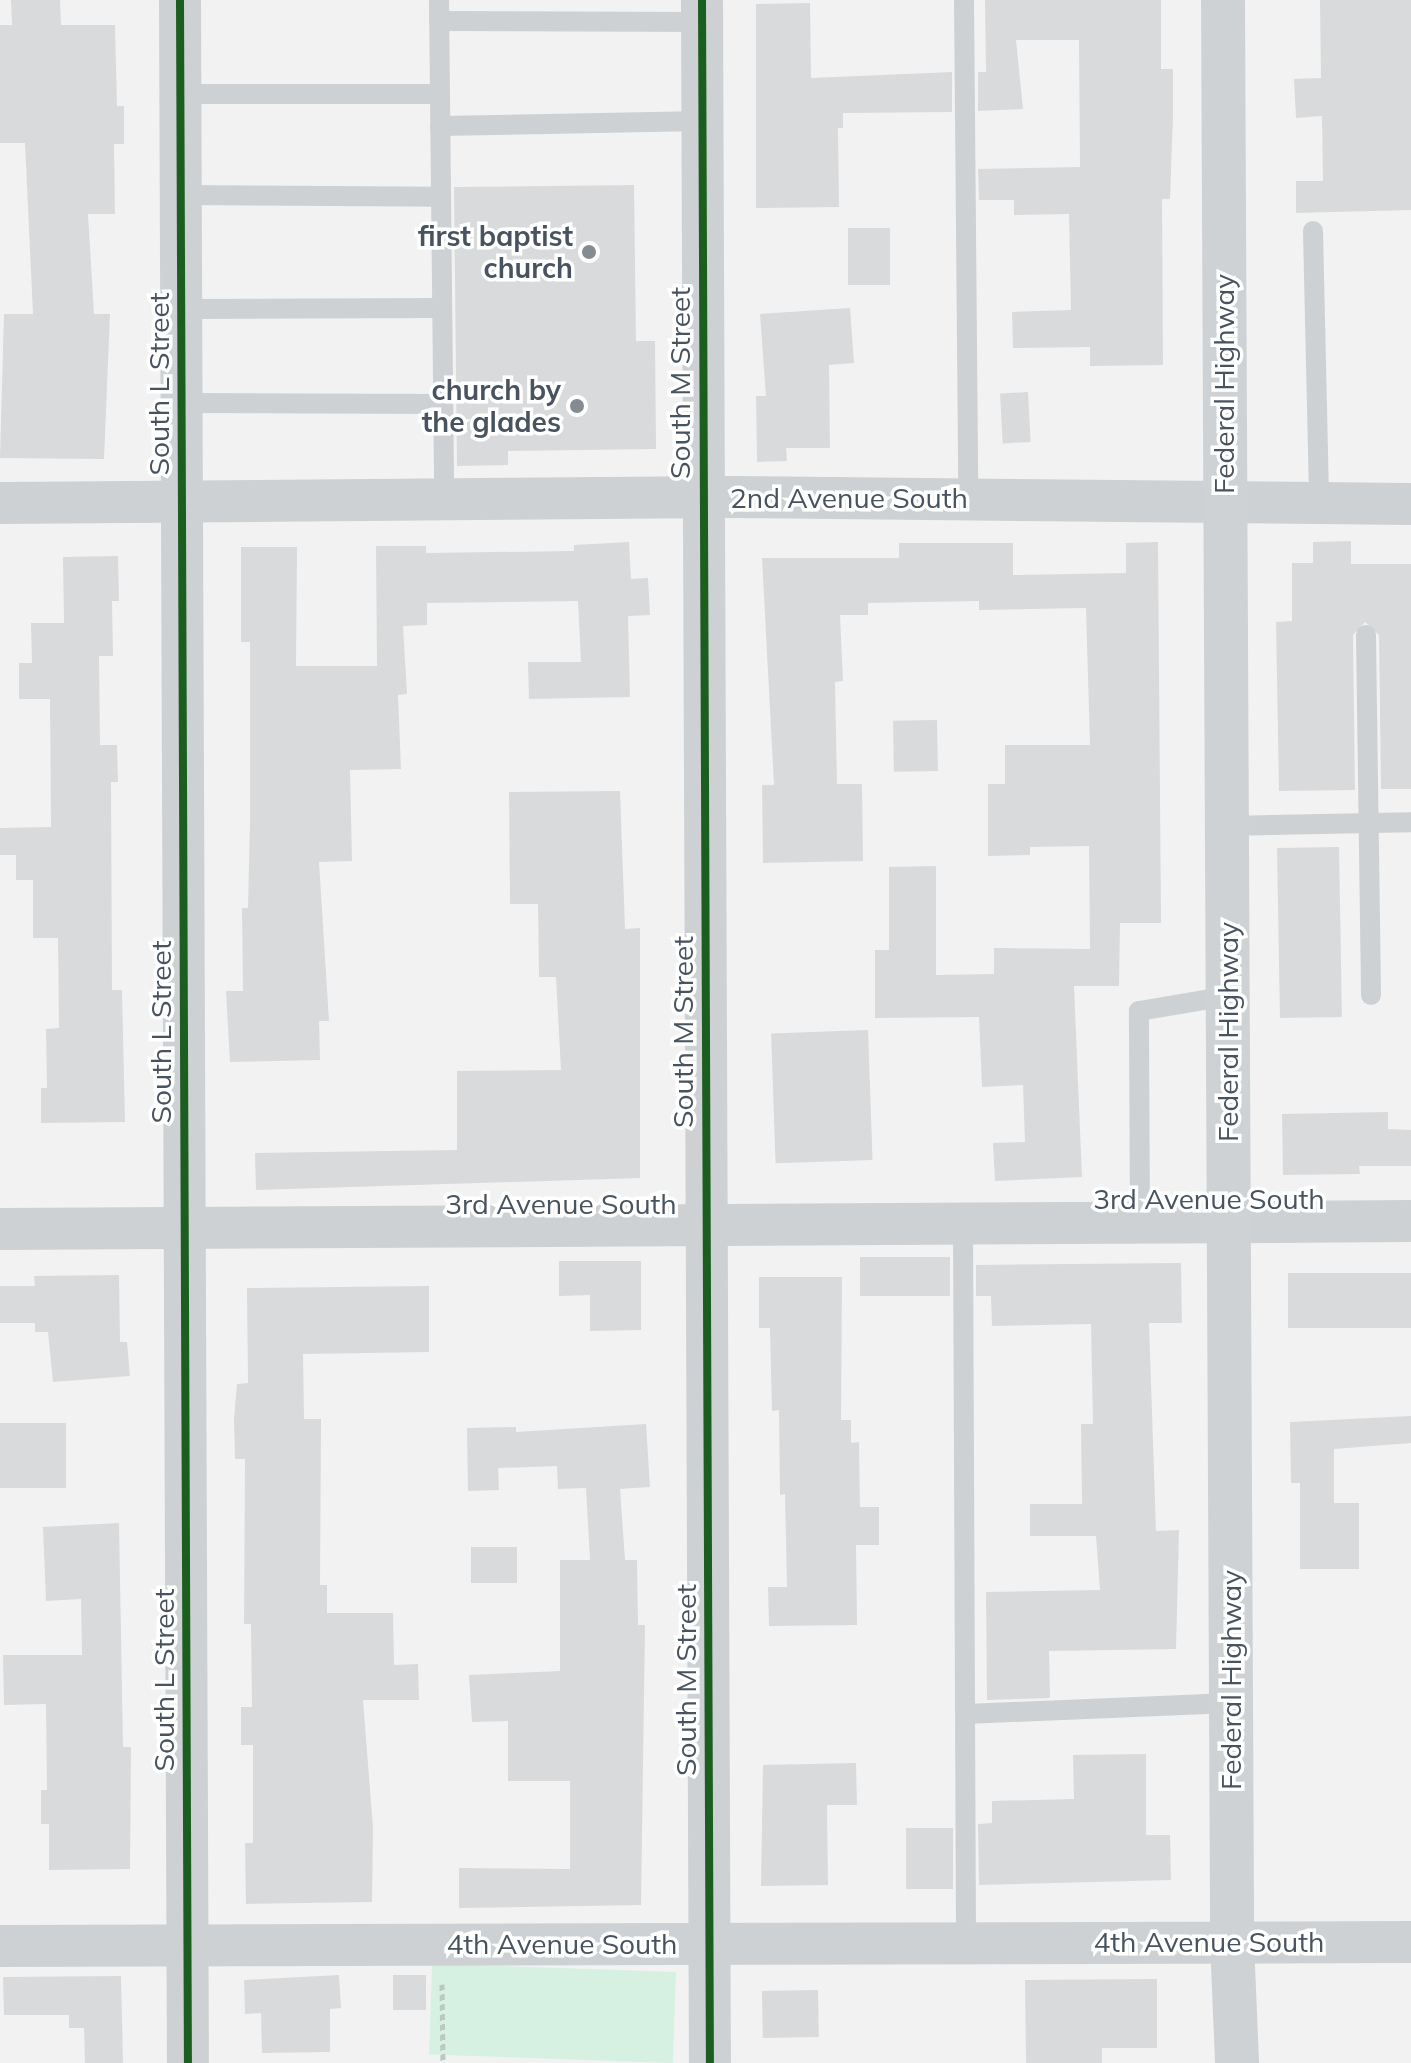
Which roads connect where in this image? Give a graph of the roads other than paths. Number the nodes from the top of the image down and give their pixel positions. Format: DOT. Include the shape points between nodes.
graph roads {
  1 [pos="180,0"];
  2 [pos="439,0"];
  3 [pos="964,0"];
  4 [pos="1223,0"];
  5 [pos="702,11"];
  6 [pos="439,21"];
  7 [pos="180,94"];
  8 [pos="440,94"];
  9 [pos="702,121"];
  10 [pos="440,126"];
  11 [pos="180,195"];
  12 [pos="441,197"];
  13 [pos="1313,231"];
  14 [pos="442,308"];
  15 [pos="181,309"];
  16 [pos="181,403"];
  17 [pos="443,404"];
  18 [pos="968,498"];
  19 [pos="1224,498"];
  20 [pos="444,499"];
  21 [pos="702,501"];
  22 [pos="0,503"];
  23 [pos="182,503"];
  24 [pos="1319,504"];
  25 [pos="1411,504"];
  26 [pos="1366,635"];
  27 [pos="1368,822"];
  28 [pos="1411,822"];
  29 [pos="1227,826"];
  30 [pos="1371,995"];
  31 [pos="1228,996"];
  32 [pos="1140,1221"];
  33 [pos="1230,1221"];
  34 [pos="1411,1221"];
  35 [pos="963,1223"];
  36 [pos="707,1225"];
  37 [pos="184,1227"];
  38 [pos="0,1229"];
  39 [pos="1231,1703"];
  40 [pos="966,1714"];
  41 [pos="1232,1942"];
  42 [pos="1411,1942"];
  43 [pos="709,1943"];
  44 [pos="966,1943"];
  45 [pos="0,1946"];
  46 [pos="187,1946"];
  47 [pos="188,2063"];
  48 [pos="710,2063"];
  49 [pos="1237,2063"];
  1 -- 7 [label="street, South L Street"];
  2 -- 6 [label="lane"];
  3 -- 18 [label="lane"];
  4 -- 19 [label="main road, Federal Highway"];
  5 -- 6 [label="lane"];
  5 -- 9 [label="street, South M Street"];
  6 -- 8 [label="lane"];
  7 -- 8 [label="lane"];
  7 -- 11 [label="street, South L Street"];
  8 -- 10 [label="lane"];
  9 -- 10 [label="lane"];
  9 -- 21 [label="street, South M Street"];
  10 -- 12 [label="lane"];
  11 -- 12 [label="lane"];
  11 -- 15 [label="street, South L Street"];
  12 -- 14 [label="lane"];
  13 -- 24 [label="lane"];
  14 -- 15 [label="lane"];
  14 -- 17 [label="lane"];
  15 -- 16 [label="street, South L Street"];
  16 -- 17 [label="lane"];
  16 -- 23 [label="street, South L Street"];
  17 -- 20 [label="lane"];
  18 -- 19 [label="street, 2nd Avenue South"];
  18 -- 21 [label="street, 2nd Avenue South"];
  19 -- 24 [label="street, 2nd Avenue South"];
  19 -- 29 [label="main road, Federal Highway"];
  20 -- 21 [label="street, 2nd Avenue South"];
  20 -- 23 [label="street, 2nd Avenue South" via="206,498"];
  21 -- 36 [label="street, South M Street"];
  22 -- 23 [label="street, 2nd Avenue South"];
  23 -- 37 [label="street, South L Street"];
  24 -- 25 [label="street, 2nd Avenue South"];
  26 -- 27 [label="lane"];
  27 -- 28 [label="lane"];
  27 -- 29 [label="lane"];
  27 -- 30 [label="lane"];
  29 -- 31 [label="main road, Federal Highway"];
  31 -- 32 [label="lane" via="1139,1011"];
  31 -- 33 [label="main road, Federal Highway"];
  32 -- 33 [label="street, 3rd Avenue South"];
  32 -- 35 [label="street, 3rd Avenue South"];
  33 -- 34 [label="street, 3rd Avenue South"];
  33 -- 39 [label="main road, Federal Highway"];
  35 -- 36 [label="street, 3rd Avenue South"];
  35 -- 40 [label="lane"];
  36 -- 37 [label="street, 3rd Avenue South"];
  36 -- 43 [label="street, South M Street"];
  37 -- 38 [label="street, 3rd Avenue South"];
  37 -- 46 [label="street, South L Street"];
  39 -- 40 [label="lane"];
  39 -- 41 [label="main road, Federal Highway"];
  40 -- 44 [label="lane"];
  41 -- 42 [label="street, 4th Avenue South"];
  41 -- 44 [label="street, 4th Avenue South"];
  41 -- 49 [label="main road, Federal Highway"];
  43 -- 44 [label="street, 4th Avenue South"];
  43 -- 46 [label="street, 4th Avenue South"];
  43 -- 48 [label="street, South M Street"];
  45 -- 46 [label="street, 4th Avenue South"];
  46 -- 47 [label="street, South L Street"];
}
